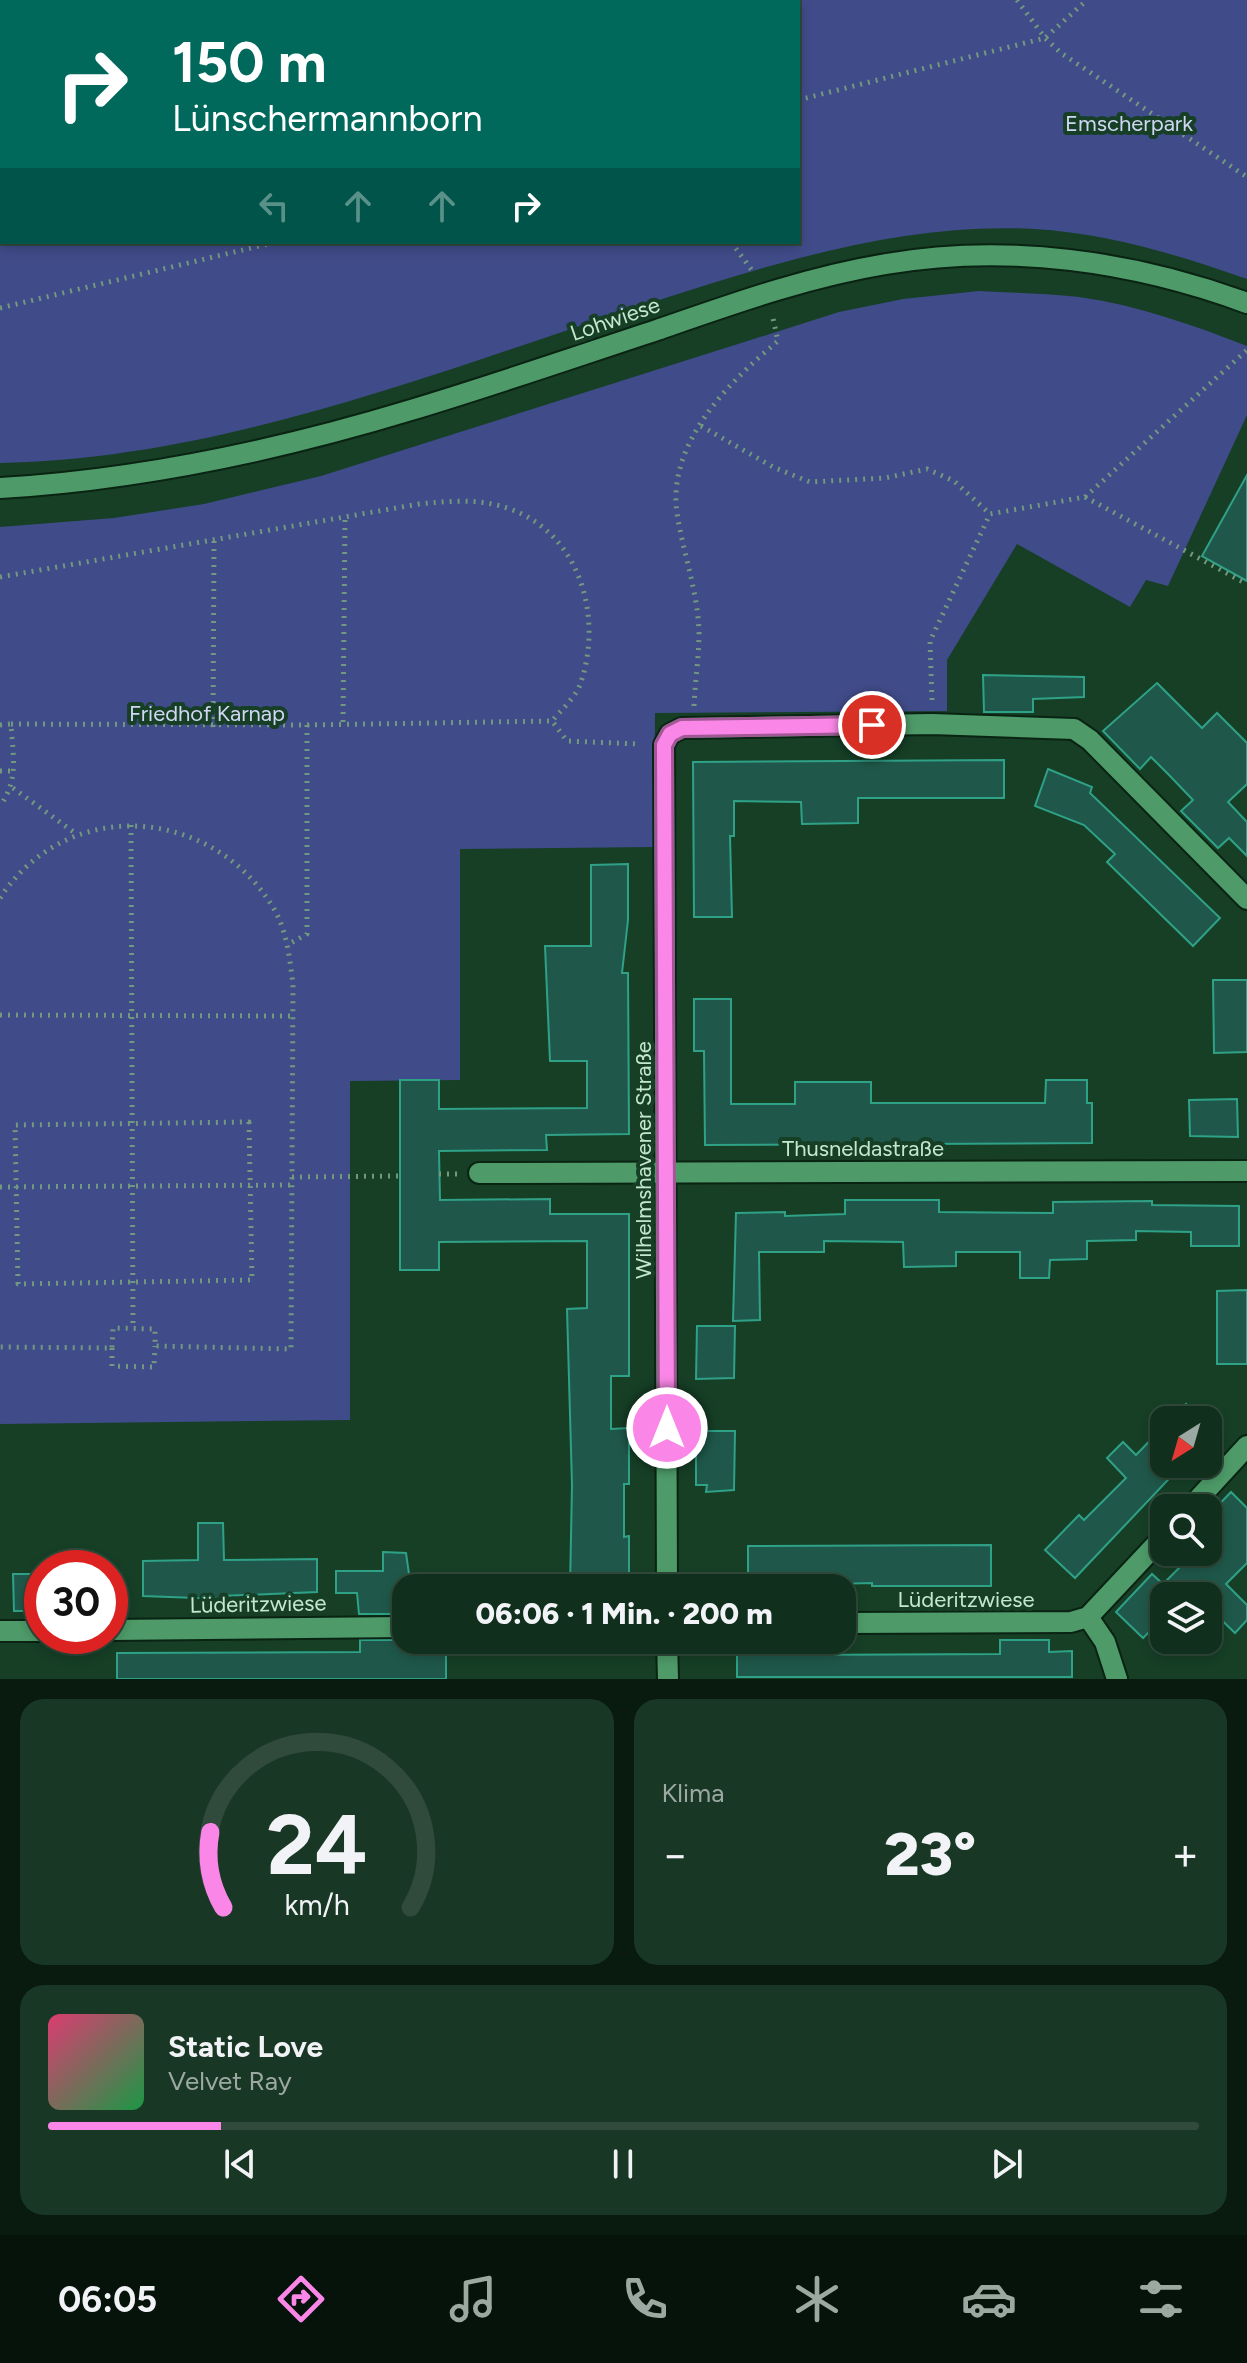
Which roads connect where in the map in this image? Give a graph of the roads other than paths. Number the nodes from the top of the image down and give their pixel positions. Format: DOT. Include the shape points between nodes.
graph roads {
  1 [pos="1247,303"];
  2 [pos="0,488"];
  3 [pos="1247,899"];
  4 [pos="1247,1171"];
  5 [pos="479,1173"];
  6 [pos="667,1173"];
  7 [pos="1247,1446"];
  8 [pos="1203,1494"];
  9 [pos="1150,1551"];
  10 [pos="667,1574"];
  11 [pos="1088,1617"];
  12 [pos="856,1623"];
  13 [pos="392,1627"];
  14 [pos="128,1630"];
  15 [pos="0,1631"];
  16 [pos="24,1631"];
  17 [pos="667,1654"];
  18 [pos="668,1679"];
  19 [pos="1117,1679"];
  1 -- 2 [label="street, Lohwiese" via="1201,286 1091,260 982,256 887,264 768,292 348,427 108,478"];
  3 -- 6 [label="street, Wilhelmshavener Straße" via="1074,729 932,724 693,728 667,740"];
  4 -- 6 [label="street, Thusneldastraße"];
  5 -- 6 [label="street, Thusneldastraße"];
  6 -- 10 [label="street, Wilhelmshavener Straße"];
  7 -- 8 [label="street"];
  9 -- 11 [label="street"];
  11 -- 12 [label="street, Lüderitzwiese" via="1071,1622"];
  11 -- 19 [label="street" via="1105,1642"];
  13 -- 14 [label="street, Lüderitzwiese"];
  15 -- 16 [label="street"];
  17 -- 18 [label="street"];
}
